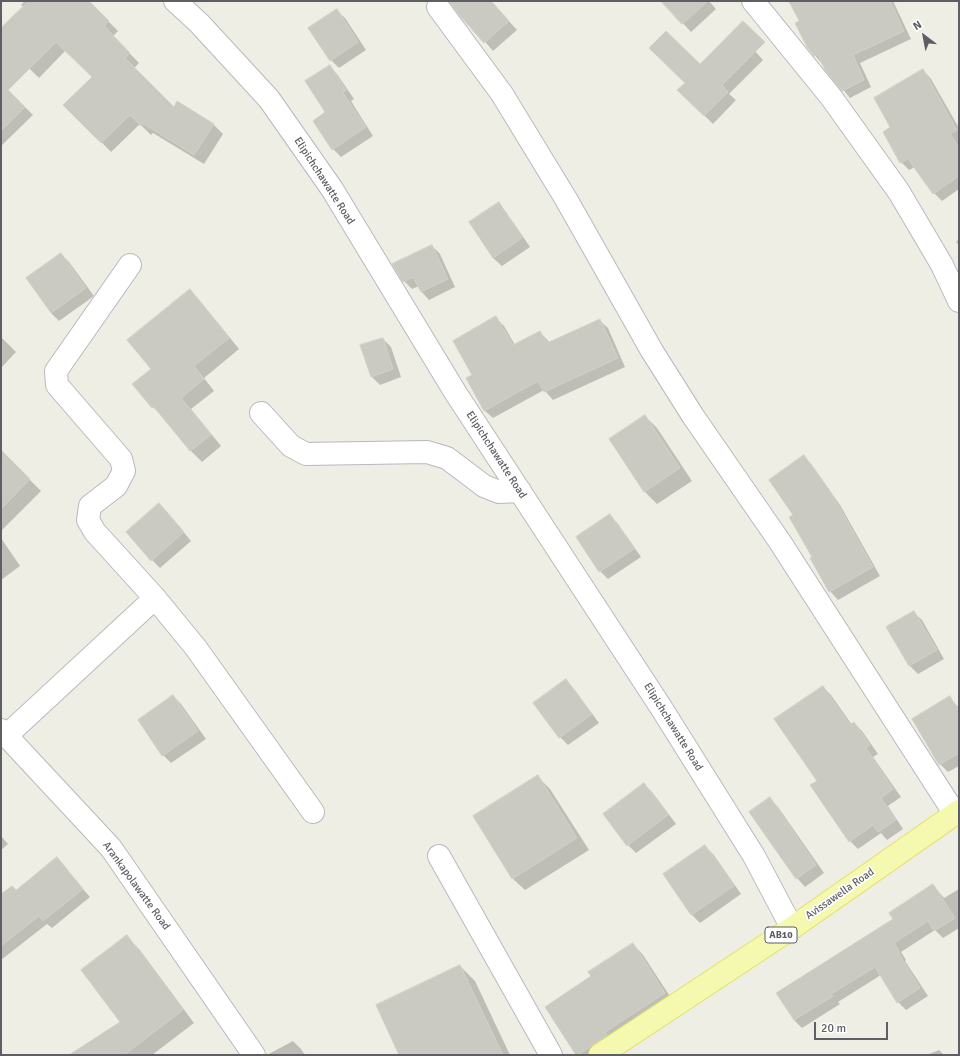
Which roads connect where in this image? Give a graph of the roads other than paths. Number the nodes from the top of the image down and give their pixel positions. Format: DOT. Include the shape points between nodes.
graph roads {
  1 [pos="175,1"];
  2 [pos="753,1"];
  3 [pos="438,7"];
  4 [pos="130,265"];
  5 [pos="959,301"];
  6 [pos="261,413"];
  7 [pos="520,492"];
  8 [pos="155,598"];
  9 [pos="4,733"];
  10 [pos="313,812"];
  11 [pos="957,813"];
  12 [pos="439,856"];
  13 [pos="792,928"];
  14 [pos="254,1055"];
  15 [pos="551,1055"];
  16 [pos="600,1055"];
  1 -- 7 [label="street, Elipichchawatte Road" via="199,23 269,99 332,189 455,392"];
  2 -- 5 [label="street" via="830,97 899,192 942,265"];
  3 -- 11 [label="street" via="502,94 692,416 780,542"];
  4 -- 8 [label="street" via="56,371 57,385 121,459 124,471 116,486 90,506 88,520 95,532"];
  6 -- 7 [label="street" via="291,446 306,454 427,452 447,458 484,486 499,492"];
  7 -- 13 [label="street, Elipichchawatte Road" via="662,709 754,856"];
  8 -- 9 [label="street"];
  8 -- 10 [label="street" via="196,648"];
  9 -- 14 [label="street, Arankapolawatte Road" via="111,848"];
  11 -- 13 [label="main road, Avissawella Road / AB10"];
  12 -- 15 [label="street"];
  13 -- 16 [label="main road, Avissawella Road / AB10"];
}
